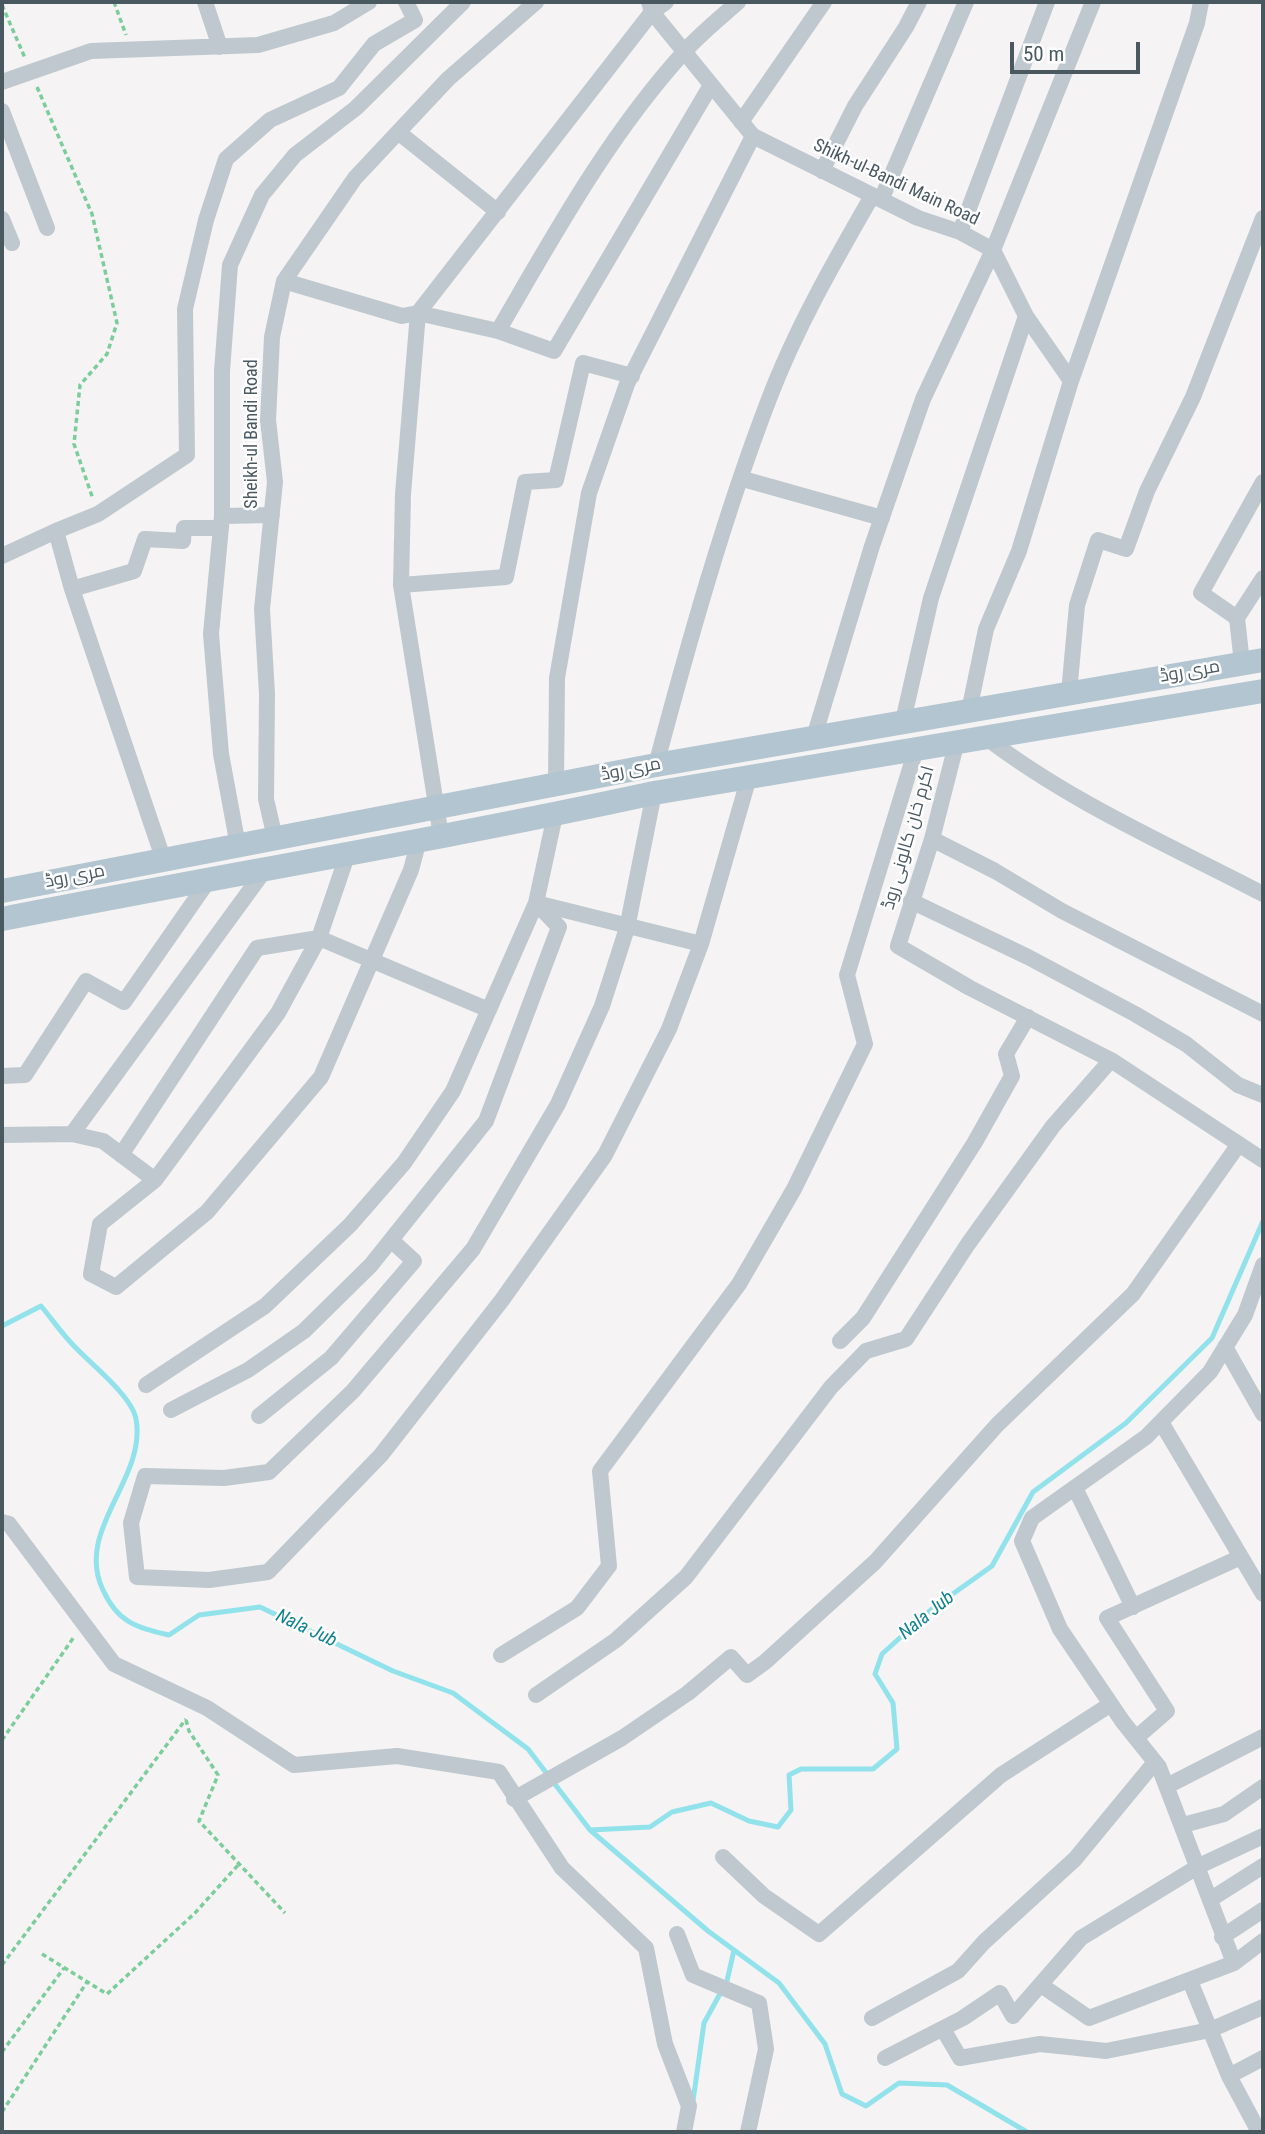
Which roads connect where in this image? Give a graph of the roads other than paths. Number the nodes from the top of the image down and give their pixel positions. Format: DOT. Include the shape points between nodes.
graph roads {
  1 [pos="205,2"];
  2 [pos="369,2"];
  3 [pos="406,2"];
  4 [pos="463,2"];
  5 [pos="536,2"];
  6 [pos="666,2"];
  7 [pos="738,2"];
  8 [pos="824,2"];
  9 [pos="919,2"];
  10 [pos="966,2"];
  11 [pos="1047,2"];
  12 [pos="1093,2"];
  13 [pos="1200,2"];
  14 [pos="651,7"];
  15 [pos="220,47"];
  16 [pos="684,52"];
  17 [pos="2,82"];
  18 [pos="711,85"];
  19 [pos="2,111"];
  20 [pos="741,122"];
  21 [pos="398,132"];
  22 [pos="753,136"];
  23 [pos="822,171"];
  24 [pos="876,198"];
  25 [pos="498,212"];
  26 [pos="1263,218"];
  27 [pos="2,219"];
  28 [pos="47,228"];
  29 [pos="960,232"];
  30 [pos="12,243"];
  31 [pos="993,250"];
  32 [pos="284,281"];
  33 [pos="418,313"];
  34 [pos="1026,316"];
  35 [pos="499,331"];
  36 [pos="632,376"];
  37 [pos="1071,381"];
  38 [pos="743,479"];
  39 [pos="1263,482"];
  40 [pos="272,514"];
  41 [pos="882,518"];
  42 [pos="221,522"];
  43 [pos="56,531"];
  44 [pos="2,556"];
  45 [pos="1263,578"];
  46 [pos="401,585"];
  47 [pos="72,589"];
  48 [pos="1237,618"];
  49 [pos="1253,662"];
  50 [pos="1263,691"];
  51 [pos="1069,693"];
  52 [pos="969,711"];
  53 [pos="904,721"];
  54 [pos="984,736"];
  55 [pos="814,737"];
  56 [pos="957,741"];
  57 [pos="916,749"];
  58 [pos="656,765"];
  59 [pos="749,776"];
  60 [pos="556,785"];
  61 [pos="654,793"];
  62 [pos="435,807"];
  63 [pos="555,815"];
  64 [pos="275,838"];
  65 [pos="430,838"];
  66 [pos="932,839"];
  67 [pos="238,846"];
  68 [pos="348,853"];
  69 [pos="164,861"];
  70 [pos="267,867"];
  71 [pos="211,877"];
  72 [pos="2,891"];
  73 [pos="1263,892"];
  74 [pos="911,901"];
  75 [pos="536,902"];
  76 [pos="2,919"];
  77 [pos="627,928"];
  78 [pos="319,938"];
  79 [pos="701,944"];
  80 [pos="373,958"];
  81 [pos="489,1010"];
  82 [pos="1263,1014"];
  83 [pos="1028,1017"];
  84 [pos="1111,1060"];
  85 [pos="2,1076"];
  86 [pos="1263,1095"];
  87 [pos="72,1134"];
  88 [pos="2,1135"];
  89 [pos="1239,1144"];
  90 [pos="121,1155"];
  91 [pos="1263,1160"];
  92 [pos="155,1180"];
  93 [pos="391,1240"];
  94 [pos="1263,1265"];
  95 [pos="840,1341"];
  96 [pos="1225,1347"];
  97 [pos="146,1385"];
  98 [pos="170,1410"];
  99 [pos="1263,1414"];
  100 [pos="258,1416"];
  101 [pos="1161,1422"];
  102 [pos="1075,1488"];
  103 [pos="2,1522"];
  104 [pos="1241,1557"];
  105 [pos="1263,1594"];
  106 [pos="1133,1607"];
  107 [pos="501,1655"];
  108 [pos="536,1695"];
  109 [pos="1111,1704"];
  110 [pos="1263,1737"];
  111 [pos="1136,1738"];
  112 [pos="1155,1762"];
  113 [pos="1167,1786"];
  114 [pos="1263,1787"];
  115 [pos="514,1799"];
  116 [pos="1183,1825"];
  117 [pos="1263,1836"];
  118 [pos="723,1857"];
  119 [pos="1199,1866"];
  120 [pos="1263,1866"];
  121 [pos="1211,1899"];
  122 [pos="1263,1910"];
  123 [pos="677,1934"];
  124 [pos="1222,1937"];
  125 [pos="1262,1946"];
  126 [pos="1234,1963"];
  127 [pos="1190,1981"];
  128 [pos="1041,1985"];
  129 [pos="1263,2007"];
  130 [pos="872,2018"];
  131 [pos="943,2029"];
  132 [pos="1210,2030"];
  133 [pos="885,2058"];
  134 [pos="1263,2058"];
  135 [pos="1229,2076"];
  136 [pos="684,2132"];
  137 [pos="748,2132"];
  138 [pos="1259,2132"];
  1 -- 15 [label="street"];
  2 -- 15 [label="street" via="334,23 258,45"];
  3 -- 43 [label="street" via="415,20 374,44 339,89 270,120 226,159 185,309 187,455 98,514"];
  4 -- 42 [label="street" via="356,108 295,155 262,195 230,265 222,371"];
  5 -- 21 [label="street, Sheikh-ul Bandi Road" via="448,79"];
  6 -- 14 [label="street"];
  7 -- 16 [label="street"];
  8 -- 20 [label="street"];
  9 -- 23 [label="street" via="855,106"];
  10 -- 24 [label="street"];
  11 -- 29 [label="street"];
  12 -- 31 [label="street"];
  13 -- 37 [label="street"];
  14 -- 16 [label="street, Shikh-ul-Bandi Main Road"];
  14 -- 25 [label="street"];
  15 -- 17 [label="street" via="91,51"];
  16 -- 18 [label="street, Shikh-ul-Bandi Main Road"];
  16 -- 35 [label="street" via="579,193"];
  18 -- 20 [label="street, Shikh-ul-Bandi Main Road"];
  18 -- 35 [label="street" via="554,351"];
  19 -- 28 [label="street"];
  20 -- 22 [label="street, Shikh-ul-Bandi Main Road"];
  21 -- 25 [label="street"];
  21 -- 32 [label="street, Sheikh-ul Bandi Road" via="355,178"];
  22 -- 23 [label="street, Shikh-ul-Bandi Main Road"];
  22 -- 36 [label="street"];
  23 -- 24 [label="street, Shikh-ul-Bandi Main Road"];
  24 -- 29 [label="street, Shikh-ul-Bandi Main Road"];
  24 -- 38 [label="street" via="820,287 769,398"];
  25 -- 33 [label="street"];
  26 -- 51 [label="street" via="1193,397 1147,491 1126,549 1098,540 1077,605"];
  27 -- 30 [label="street"];
  29 -- 31 [label="street, Shikh-ul-Bandi Main Road"];
  31 -- 34 [label="street"];
  31 -- 41 [label="street" via="923,399"];
  32 -- 33 [label="street" via="402,316"];
  32 -- 40 [label="street, Sheikh-ul Bandi Road" via="272,337 268,420 275,482"];
  33 -- 35 [label="street"];
  33 -- 46 [label="street"];
  34 -- 37 [label="street"];
  34 -- 53 [label="street" via="931,598"];
  36 -- 46 [label="street" via="583,363 556,480 525,482 506,577"];
  36 -- 60 [label="street" via="589,493 569,593 557,678"];
  37 -- 52 [label="street" via="1020,551 986,629"];
  38 -- 41 [label="street"];
  38 -- 58 [label="street"];
  39 -- 48 [label="street" via="1201,593"];
  40 -- 42 [label="street"];
  40 -- 64 [label="street, Sheikh-ul Bandi Road" via="262,609 266,799"];
  41 -- 55 [label="street"];
  42 -- 47 [label="street" via="184,528 183,541 145,540 134,570"];
  42 -- 67 [label="street" via="211,634 220,754"];
  43 -- 44 [label="street"];
  43 -- 47 [label="street"];
  45 -- 48 [label="street"];
  46 -- 62 [label="street"];
  47 -- 69 [label="street"];
  48 -- 49 [label="street"];
  49 -- 51 [label="main road, مری روڈ"];
  50 -- 54 [label="main road, مری روڈ"];
  51 -- 52 [label="main road, مری روڈ"];
  52 -- 53 [label="main road, مری روڈ"];
  53 -- 55 [label="main road, مری روڈ"];
  54 -- 56 [label="main road, مری روڈ"];
  54 -- 73 [label="street" via="1095,806"];
  55 -- 58 [label="main road, مری روڈ"];
  56 -- 57 [label="main road, مری روڈ"];
  56 -- 66 [label="street, اکرم خان کالونی روڈ"];
  57 -- 59 [label="main road, مری روڈ"];
  57 -- 107 [label="street" via="847,975 865,1044 794,1189 739,1284 600,1471 609,1566 577,1608"];
  58 -- 60 [label="main road, مری روڈ"];
  59 -- 61 [label="main road, مری روڈ"];
  59 -- 79 [label="street"];
  60 -- 62 [label="main road, مری روڈ"];
  61 -- 63 [label="main road, مری روڈ"];
  61 -- 77 [label="street"];
  62 -- 64 [label="main road, مری روڈ"];
  62 -- 65 [label="street"];
  63 -- 65 [label="main road, مری روڈ"];
  63 -- 75 [label="street"];
  64 -- 67 [label="main road, مری روڈ"];
  65 -- 68 [label="main road, مری روڈ"];
  65 -- 80 [label="street"];
  66 -- 74 [label="street, اکرم خان کالونی روڈ"];
  66 -- 82 [label="street"];
  67 -- 69 [label="main road, مری روڈ"];
  68 -- 70 [label="main road, مری روڈ"];
  68 -- 78 [label="street"];
  69 -- 72 [label="main road, مری روڈ"];
  70 -- 71 [label="main road, مری روڈ"];
  70 -- 87 [label="street"];
  71 -- 76 [label="main road, مری روڈ"];
  71 -- 85 [label="street" via="124,1002 86,981 24,1075"];
  74 -- 83 [label="street, اکرم خان کالونی روڈ" via="898,946"];
  74 -- 86 [label="street" via="1135,1014 1186,1044 1238,1085"];
  75 -- 77 [label="street"];
  75 -- 81 [label="street"];
  75 -- 93 [label="street" via="559,927 485,1121"];
  77 -- 79 [label="street"];
  77 -- 79 [label="street" via="601,1006 558,1104 473,1249 353,1391 269,1472 224,1478 145,1476 131,1523 136,1577 209,1580 268,1572 381,1455 502,1300 605,1155 669,1029"];
  78 -- 80 [label="street"];
  78 -- 90 [label="street" via="257,947"];
  78 -- 92 [label="street" via="278,1013"];
  80 -- 81 [label="street"];
  80 -- 92 [label="street" via="321,1077 207,1212 116,1287 91,1274 100,1224"];
  81 -- 97 [label="street" via="453,1091 404,1163 350,1225 265,1306"];
  83 -- 84 [label="street"];
  83 -- 95 [label="street" via="1006,1054 1012,1076 975,1142 863,1318"];
  84 -- 89 [label="street"];
  84 -- 108 [label="street" via="1053,1126 906,1339 866,1350 831,1387 686,1577 616,1640"];
  87 -- 88 [label="street"];
  87 -- 90 [label="street" via="103,1141"];
  89 -- 91 [label="street"];
  89 -- 115 [label="street" via="1133,1294 997,1425 874,1562 765,1662 747,1675 731,1657 622,1738"];
  90 -- 92 [label="street"];
  93 -- 98 [label="street" via="304,1331 248,1370"];
  93 -- 100 [label="street" via="414,1261 331,1358"];
  94 -- 96 [label="street" via="1245,1315"];
  96 -- 99 [label="street"];
  96 -- 101 [label="street" via="1210,1372"];
  101 -- 102 [label="street"];
  101 -- 104 [label="street"];
  102 -- 106 [label="street"];
  102 -- 109 [label="street" via="1032,1518 1022,1541 1060,1629"];
  103 -- 115 [label="street" via="9,1524 114,1664 207,1708 294,1765 397,1756 499,1772"];
  104 -- 105 [label="street"];
  104 -- 106 [label="street"];
  106 -- 111 [label="street" via="1107,1618 1167,1711"];
  109 -- 111 [label="street"];
  109 -- 118 [label="street" via="1001,1775 819,1934 764,1896"];
  110 -- 113 [label="street"];
  111 -- 112 [label="street"];
  112 -- 113 [label="street"];
  112 -- 130 [label="street" via="1075,1859 958,1971"];
  113 -- 116 [label="street"];
  114 -- 116 [label="street" via="1224,1814"];
  115 -- 136 [label="street" via="562,1868 646,1948 665,2044 689,2106"];
  116 -- 119 [label="street"];
  117 -- 119 [label="street"];
  119 -- 121 [label="street"];
  119 -- 128 [label="street" via="1081,1938"];
  120 -- 121 [label="street"];
  121 -- 124 [label="street"];
  122 -- 124 [label="street"];
  123 -- 137 [label="street" via="693,1975 759,2003 766,2049"];
  124 -- 126 [label="street"];
  125 -- 126 [label="street"];
  126 -- 127 [label="street"];
  127 -- 128 [label="street" via="1089,2018"];
  127 -- 132 [label="street"];
  128 -- 131 [label="street" via="1013,2016 1000,1993"];
  129 -- 132 [label="street"];
  131 -- 132 [label="street" via="960,2058 1040,2044 1106,2050"];
  131 -- 133 [label="street"];
  132 -- 135 [label="street"];
  134 -- 135 [label="street"];
  135 -- 138 [label="street"];
}
